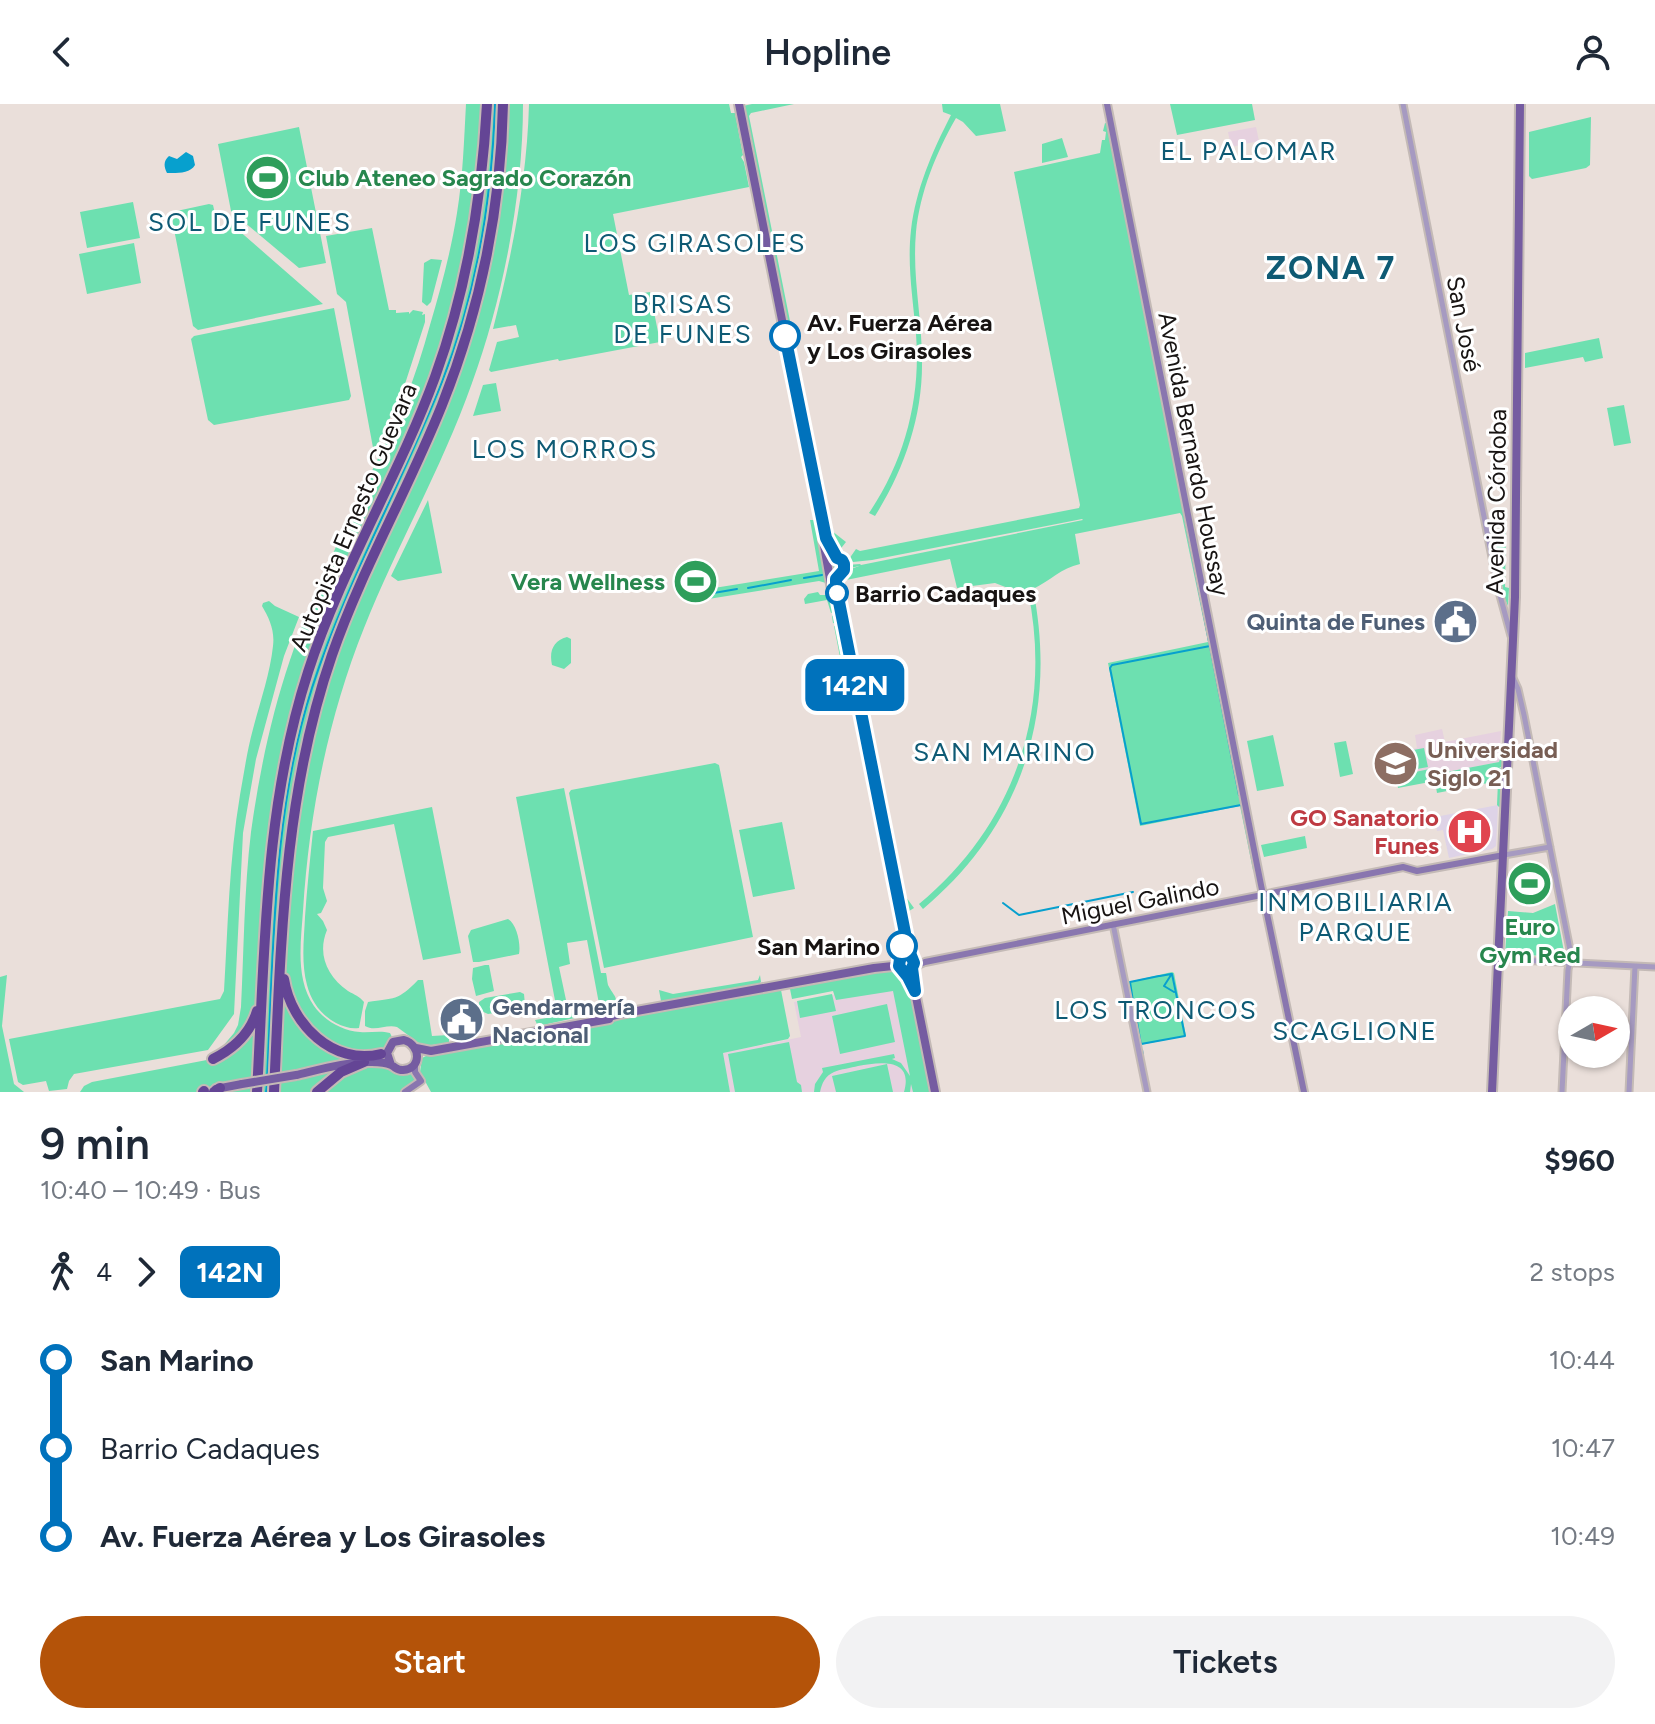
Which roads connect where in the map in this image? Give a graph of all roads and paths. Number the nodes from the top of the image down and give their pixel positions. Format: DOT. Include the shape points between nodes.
graph roads {
  1 [pos="487,104"];
  2 [pos="503,104"];
  3 [pos="738,104"];
  4 [pos="1107,104"];
  5 [pos="1403,104"];
  6 [pos="1520,104"];
  7 [pos="837,558"];
  8 [pos="828,568"];
  9 [pos="841,573"];
  10 [pos="1513,644"];
  11 [pos="1512,675"];
  12 [pos="873,785"];
  13 [pos="1550,847"];
  14 [pos="1504,855"];
  15 [pos="1263,895"];
  16 [pos="1113,924"];
  17 [pos="281,956"];
  18 [pos="1498,959"];
  19 [pos="906,963"];
  20 [pos="1570,963"];
  21 [pos="1635,966"];
  22 [pos="1655,967"];
  23 [pos="262,990"];
  24 [pos="416,1048"];
  25 [pos="385,1051"];
  26 [pos="431,1051"];
  27 [pos="213,1059"];
  28 [pos="416,1061"];
  29 [pos="366,1062"];
  30 [pos="391,1065"];
  31 [pos="402,1070"];
  32 [pos="421,1082"];
  33 [pos="217,1090"];
  34 [pos="202,1092"];
  35 [pos="257,1092"];
  36 [pos="274,1092"];
  37 [pos="317,1092"];
  38 [pos="405,1092"];
  39 [pos="935,1092"];
  40 [pos="1147,1092"];
  41 [pos="1304,1092"];
  42 [pos="1492,1092"];
  43 [pos="1562,1092"];
  44 [pos="1629,1092"];
  1 -- 23 [label="highway, Autopista Ernesto Guevara" via="478,209 449,336 410,438 327,618 293,724 274,826"];
  2 -- 17 [label="highway, Autopista Ernesto Guevara" via="494,213 471,320 437,417 343,626 314,714 293,813"];
  3 -- 7 [label="main road" via="824,531"];
  3 -- 8 [label="main road"];
  4 -- 15 [label="main road, Avenida Bernardo Houssay"];
  5 -- 10 [label="street, San José"];
  6 -- 10 [label="main road, Avenida Córdoba"];
  7 -- 8 [label="main road"];
  7 -- 9 [label="main road" via="844,564"];
  8 -- 9 [label="main road"];
  8 -- 12 [label="main road"];
  9 -- 12 [label="main road" via="836,587"];
  10 -- 11 [label="main road, Avenida Córdoba"];
  11 -- 13 [label="street"];
  11 -- 14 [label="main road, Avenida Córdoba"];
  12 -- 19 [label="main road"];
  13 -- 14 [label="street, Miguel Galindo"];
  13 -- 20 [label="street"];
  14 -- 15 [label="main road, Miguel Galindo" via="1417,871 1403,867"];
  14 -- 18 [label="main road, Avenida Córdoba"];
  15 -- 16 [label="main road, Miguel Galindo"];
  15 -- 41 [label="main road, Avenida Bernardo Houssay"];
  16 -- 19 [label="main road, Miguel Galindo"];
  16 -- 40 [label="street"];
  17 -- 25 [label="highway" via="289,1002 308,1031 325,1044 361,1056"];
  17 -- 36 [label="highway, Autopista Ernesto Guevara"];
  18 -- 20 [label="street"];
  18 -- 42 [label="main road, Avenida Córdoba"];
  19 -- 26 [label="main road"];
  19 -- 39 [label="main road"];
  20 -- 21 [label="street"];
  20 -- 43 [label="street"];
  21 -- 22 [label="street"];
  21 -- 44 [label="street"];
  23 -- 27 [label="highway" via="251,1026"];
  23 -- 35 [label="highway, Autopista Ernesto Guevara"];
  24 -- 25 [label="main road" via="400,1040"];
  24 -- 26 [label="main road"];
  24 -- 28 [label="main road"];
  25 -- 29 [label="main road"];
  25 -- 30 [label="main road"];
  26 -- 28 [label="main road"];
  28 -- 31 [label="main road"];
  28 -- 32 [label="main road"];
  29 -- 30 [label="main road"];
  29 -- 33 [label="main road, bridge"];
  29 -- 37 [label="highway" via="341,1072"];
  30 -- 31 [label="main road"];
  31 -- 32 [label="main road"];
  32 -- 38 [label="main road"];
  33 -- 34 [label="main road"];
}
